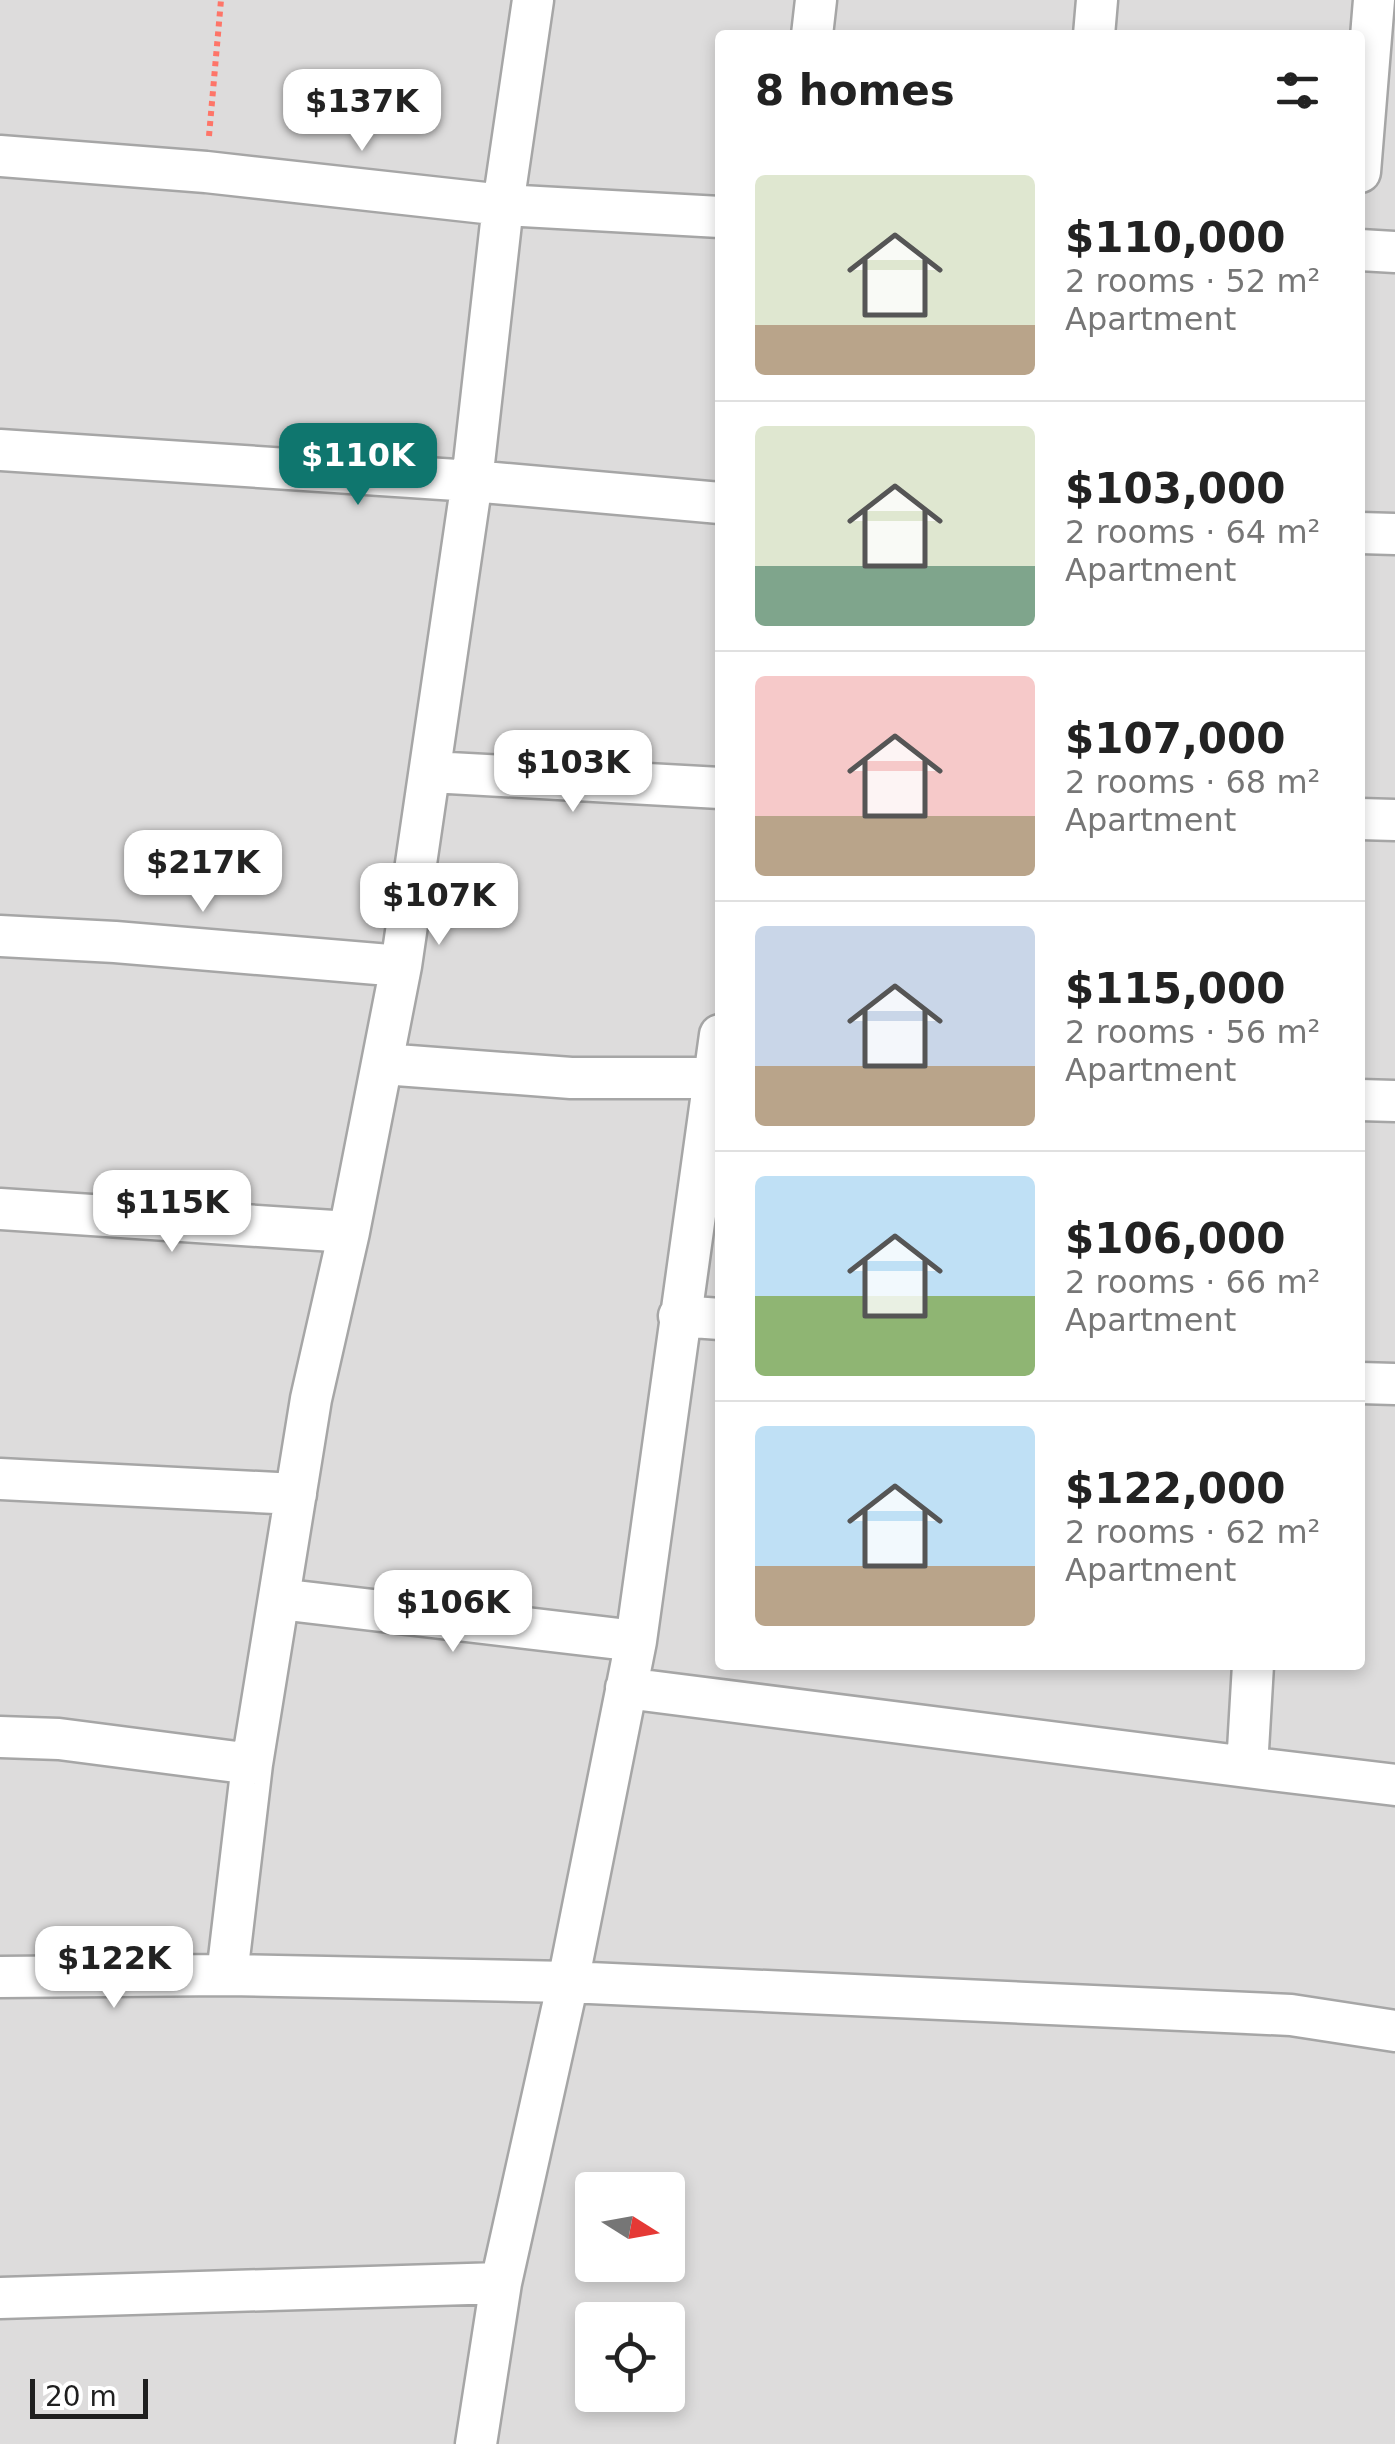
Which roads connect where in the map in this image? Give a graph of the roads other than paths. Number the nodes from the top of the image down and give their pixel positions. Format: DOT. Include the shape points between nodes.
graph roads {
  1 [pos="533,0"];
  2 [pos="816,0"];
  3 [pos="1097,0"];
  4 [pos="1374,0"];
  5 [pos="813,30"];
  6 [pos="1094,30"];
  7 [pos="1365,111"];
  8 [pos="0,156"];
  9 [pos="503,204"];
  10 [pos="715,217"];
  11 [pos="1365,250"];
  12 [pos="1395,252"];
  13 [pos="0,450"];
  14 [pos="472,481"];
  15 [pos="715,503"];
  16 [pos="1365,532"];
  17 [pos="1395,534"];
  18 [pos="431,772"];
  19 [pos="715,788"];
  20 [pos="1365,819"];
  21 [pos="1395,820"];
  22 [pos="0,936"];
  23 [pos="401,966"];
  24 [pos="383,1064"];
  25 [pos="715,1078"];
  26 [pos="715,1096"];
  27 [pos="1365,1100"];
  28 [pos="1395,1101"];
  29 [pos="0,1209"];
  30 [pos="349,1232"];
  31 [pos="679,1316"];
  32 [pos="715,1319"];
  33 [pos="1365,1382"];
  34 [pos="1395,1384"];
  35 [pos="0,1479"];
  36 [pos="296,1494"];
  37 [pos="278,1599"];
  38 [pos="636,1641"];
  39 [pos="1253,1670"];
  40 [pos="626,1688"];
  41 [pos="0,1737"];
  42 [pos="252,1764"];
  43 [pos="1247,1767"];
  44 [pos="1395,1785"];
  45 [pos="227,1975"];
  46 [pos="0,1978"];
  47 [pos="568,1982"];
  48 [pos="1395,2031"];
  49 [pos="501,2283"];
  50 [pos="0,2298"];
  51 [pos="476,2444"];
  1 -- 9 [label="street"];
  2 -- 5 [label="street"];
  3 -- 6 [label="street"];
  4 -- 7 [label="street"];
  8 -- 9 [label="street"];
  9 -- 10 [label="street"];
  9 -- 14 [label="street"];
  11 -- 12 [label="street"];
  13 -- 14 [label="street"];
  14 -- 15 [label="street"];
  14 -- 18 [label="street"];
  16 -- 17 [label="street"];
  18 -- 19 [label="street"];
  18 -- 23 [label="street"];
  20 -- 21 [label="street"];
  22 -- 23 [label="street"];
  23 -- 24 [label="street"];
  24 -- 25 [label="street" via="570,1078"];
  24 -- 30 [label="street"];
  26 -- 31 [label="street"];
  27 -- 28 [label="street"];
  29 -- 30 [label="street"];
  30 -- 36 [label="street"];
  31 -- 32 [label="street"];
  31 -- 38 [label="street"];
  33 -- 34 [label="street"];
  35 -- 36 [label="street"];
  36 -- 37 [label="street"];
  37 -- 38 [label="street"];
  37 -- 42 [label="street"];
  38 -- 40 [label="street"];
  39 -- 43 [label="street"];
  40 -- 43 [label="street"];
  40 -- 47 [label="street"];
  41 -- 42 [label="street"];
  42 -- 45 [label="street"];
  43 -- 44 [label="street"];
  45 -- 46 [label="street"];
  45 -- 47 [label="street"];
  47 -- 48 [label="street" via="1291,2015"];
  47 -- 49 [label="street"];
  49 -- 50 [label="street"];
  49 -- 51 [label="street"];
}
